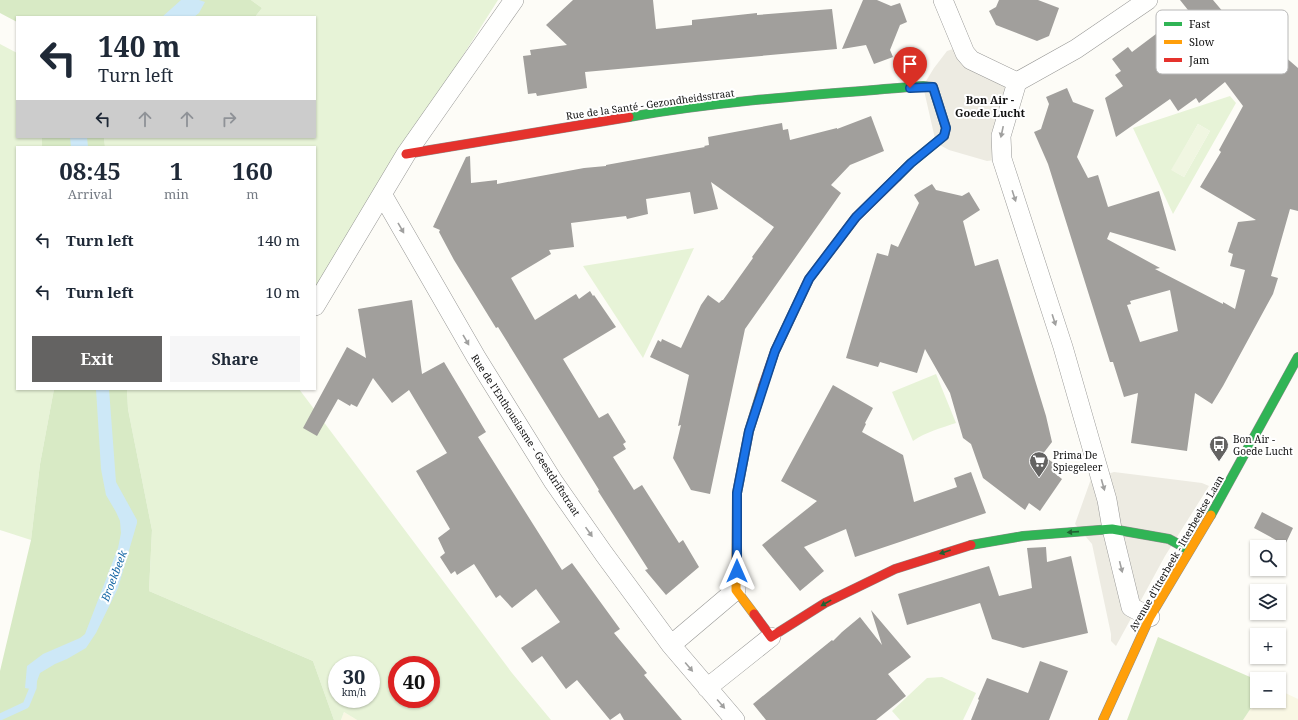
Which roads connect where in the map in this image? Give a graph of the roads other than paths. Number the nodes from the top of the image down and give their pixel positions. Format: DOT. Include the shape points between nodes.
graph roads {
  1 [pos="514,0"];
  2 [pos="943,0"];
  3 [pos="1148,0"];
  4 [pos="1022,79"];
  5 [pos="406,154"];
  6 [pos="382,194"];
  7 [pos="316,304"];
  8 [pos="1298,357"];
  9 [pos="1112,529"];
  10 [pos="1189,550"];
  11 [pos="736,590"];
  12 [pos="1150,618"];
  13 [pos="772,637"];
  14 [pos="671,645"];
  15 [pos="707,688"];
  16 [pos="735,720"];
  17 [pos="1103,720"];
  1 -- 5 [label="street"];
  2 -- 4 [label="street" via="965,53 971,60"];
  3 -- 4 [label="street" via="1076,49"];
  4 -- 9 [label="street, one-way" via="1001,136 1002,159 1063,347 1107,500"];
  5 -- 6 [label="street"];
  5 -- 11 [label="street, Rue de la Santé - Gezondheidsstraat" via="669,110 754,100 933,87 946,128 944,136 911,163 856,217 809,279 775,351 749,431 737,493"];
  6 -- 7 [label="street"];
  6 -- 14 [label="street, Rue de l'Enthousiasme - Geestdriftstraat, one-way" via="476,357 553,481"];
  8 -- 10 [label="street, Avenue d'Itterbeek - Itterbeekse Laan"];
  9 -- 10 [label="street" via="1170,539"];
  9 -- 12 [label="street, one-way" via="1131,607"];
  9 -- 13 [label="street, one-way" via="1023,536 965,546 895,570 825,603"];
  10 -- 12 [label="street, Avenue d'Itterbeek - Itterbeekse Laan"];
  11 -- 13 [label="street"];
  11 -- 14 [label="street"];
  12 -- 17 [label="street, Avenue d'Itterbeek - Itterbeekse Laan"];
  13 -- 15 [label="street"];
  14 -- 15 [label="street, Rue de l'Enthousiasme - Geestdriftstraat, one-way"];
  15 -- 16 [label="street, Rue de l'Enthousiasme - Geestdriftstraat, one-way"];
}
